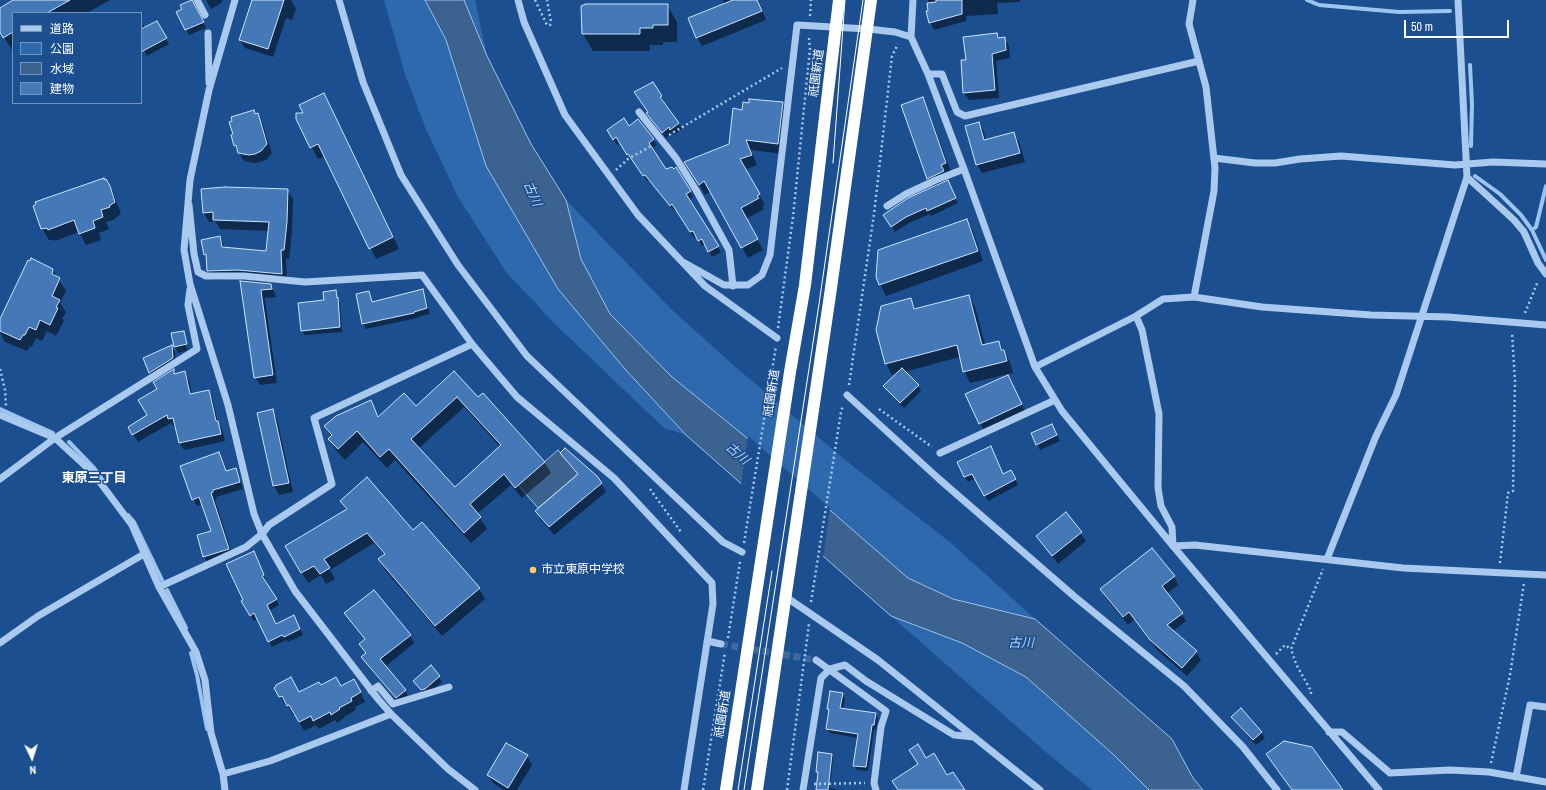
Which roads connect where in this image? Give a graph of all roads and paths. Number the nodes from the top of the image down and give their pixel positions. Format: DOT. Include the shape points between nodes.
graph roads {
  1 [pos="197,0"];
  2 [pos="235,0"];
  3 [pos="339,0"];
  4 [pos="518,0"];
  5 [pos="535,0"];
  6 [pos="547,0"];
  7 [pos="811,0"];
  8 [pos="839,0"];
  9 [pos="871,0"];
  10 [pos="912,0"];
  11 [pos="1193,0"];
  12 [pos="1458,0"];
  13 [pos="205,15"];
  14 [pos="810,18"];
  15 [pos="836,28"];
  16 [pos="868,29"];
  17 [pos="208,33"];
  18 [pos="911,37"];
  19 [pos="809,38"];
  20 [pos="898,44"];
  21 [pos="1199,61"];
  22 [pos="793,62"];
  23 [pos="928,74"];
  24 [pos="209,90"];
  25 [pos="638,112"];
  26 [pos="661,140"];
  27 [pos="1214,158"];
  28 [pos="1467,163"];
  29 [pos="1546,164"];
  30 [pos="617,169"];
  31 [pos="964,169"];
  32 [pos="1467,177"];
  33 [pos="189,206"];
  34 [pos="887,206"];
  35 [pos="683,262"];
  36 [pos="1545,273"];
  37 [pos="190,284"];
  38 [pos="733,286"];
  39 [pos="1194,297"];
  40 [pos="1136,316"];
  41 [pos="1422,316"];
  42 [pos="1511,322"];
  43 [pos="1521,323"];
  44 [pos="1546,325"];
  45 [pos="777,338"];
  46 [pos="472,344"];
  47 [pos="774,360"];
  48 [pos="1035,367"];
  49 [pos="0,369"];
  50 [pos="847,395"];
  51 [pos="1056,400"];
  52 [pos="873,404"];
  53 [pos="6,409"];
  54 [pos="841,412"];
  55 [pos="0,415"];
  56 [pos="55,438"];
  57 [pos="940,453"];
  58 [pos="0,479"];
  59 [pos="648,486"];
  60 [pos="262,534"];
  61 [pos="745,537"];
  62 [pos="684,538"];
  63 [pos="1173,546"];
  64 [pos="742,552"];
  65 [pos="144,554"];
  66 [pos="1327,559"];
  67 [pos="1499,573"];
  68 [pos="1525,574"];
  69 [pos="1546,575"];
  70 [pos="159,587"];
  71 [pos="812,589"];
  72 [pos="786,596"];
  73 [pos="810,612"];
  74 [pos="707,641"];
  75 [pos="0,643"];
  76 [pos="724,644"];
  77 [pos="1291,649"];
  78 [pos="725,652"];
  79 [pos="1275,655"];
  80 [pos="816,660"];
  81 [pos="830,669"];
  82 [pos="450,687"];
  83 [pos="371,691"];
  84 [pos="1546,707"];
  85 [pos="1310,709"];
  86 [pos="391,714"];
  87 [pos="1329,732"];
  88 [pos="976,738"];
  89 [pos="1489,772"];
  90 [pos="223,774"];
  91 [pos="1516,777"];
  92 [pos="1546,782"];
  93 [pos="875,786"];
  94 [pos="803,787"];
  95 [pos="225,790"];
  96 [pos="475,790"];
  97 [pos="684,790"];
  98 [pos="703,790"];
  99 [pos="726,790"];
  100 [pos="757,790"];
  101 [pos="786,790"];
  102 [pos="1040,790"];
  103 [pos="1277,790"];
  104 [pos="1379,790"];
  1 -- 13 [label="street"];
  2 -- 24 [label="street"];
  3 -- 64 [label="street" via="363,82 401,174 458,266 527,356 723,542"];
  4 -- 35 [label="street" via="524,22 566,115 638,215"];
  5 -- 6 [label="path" via="547,26 551,22"];
  7 -- 14 [label="path"];
  8 -- 15 [label="highway, 祇園新道"];
  9 -- 16 [label="highway"];
  10 -- 18 [label="street"];
  11 -- 21 [label="street" via="1189,24"];
  12 -- 28 [label="street"];
  15 -- 16 [label="street"];
  15 -- 22 [label="street" via="798,25"];
  15 -- 99 [label="highway, 祇園新道" via="805,285"];
  16 -- 18 [label="street"];
  16 -- 72 [label="highway"];
  17 -- 24 [label="street"];
  18 -- 23 [label="street"];
  19 -- 45 [label="path" via="793,217"];
  20 -- 50 [label="path" via="892,56 874,214"];
  21 -- 23 [label="street" via="965,116 957,112 942,74"];
  21 -- 27 [label="street" via="1206,87"];
  22 -- 26 [label="path"];
  22 -- 38 [label="street" via="770,255 762,275 748,285"];
  23 -- 31 [label="street"];
  24 -- 33 [label="street" via="190,180"];
  25 -- 26 [label="street"];
  26 -- 30 [label="path" via="628,159"];
  26 -- 38 [label="street" via="696,190 729,250"];
  27 -- 28 [label="street" via="1275,163 1341,156 1455,165"];
  27 -- 39 [label="street" via="1214,191"];
  28 -- 29 [label="street"];
  28 -- 32 [label="street"];
  31 -- 34 [label="street" via="930,182"];
  31 -- 48 [label="street"];
  32 -- 36 [label="street" via="1524,232"];
  32 -- 41 [label="street"];
  33 -- 37 [label="street" via="184,250"];
  33 -- 46 [label="street" via="198,272 206,276 244,276 305,282 422,275"];
  35 -- 38 [label="street" via="724,285"];
  35 -- 45 [label="street" via="705,286"];
  36 -- 43 [label="path" via="1540,276"];
  37 -- 56 [label="street" via="188,305 197,349"];
  37 -- 60 [label="street" via="228,405 254,514"];
  39 -- 40 [label="street" via="1163,298"];
  39 -- 41 [label="street" via="1262,308"];
  40 -- 48 [label="street"];
  40 -- 63 [label="street" via="1142,330 1159,414 1158,488 1161,506 1172,527"];
  41 -- 42 [label="street"];
  41 -- 66 [label="street" via="1396,395 1376,436"];
  42 -- 43 [label="street"];
  42 -- 67 [label="path" via="1515,381 1513,491 1508,493"];
  43 -- 44 [label="street"];
  46 -- 60 [label="street" via="314,418 332,484 269,525"];
  46 -- 74 [label="street" via="517,397 614,478 712,584 713,604"];
  47 -- 61 [label="path"];
  48 -- 51 [label="street"];
  49 -- 53 [label="path"];
  50 -- 103 [label="street" via="939,479 1184,686 1243,747"];
  51 -- 57 [label="street"];
  51 -- 63 [label="street" via="1062,411"];
  52 -- 57 [label="path"];
  54 -- 71 [label="path"];
  55 -- 56 [label="street"];
  56 -- 58 [label="street"];
  56 -- 65 [label="street" via="97,479 132,525"];
  59 -- 62 [label="path"];
  60 -- 70 [label="street" via="246,547"];
  60 -- 83 [label="street" via="295,591"];
  63 -- 66 [label="street" via="1195,545"];
  63 -- 85 [label="street"];
  64 -- 76 [label="path"];
  65 -- 70 [label="street"];
  65 -- 75 [label="street" via="38,616"];
  66 -- 67 [label="street" via="1403,568"];
  66 -- 77 [label="path"];
  67 -- 68 [label="street"];
  68 -- 69 [label="street"];
  68 -- 89 [label="path" via="1510,675"];
  70 -- 90 [label="street" via="196,652 205,680 211,733"];
  72 -- 73 [label="street"];
  72 -- 100 [label="highway"];
  73 -- 88 [label="street" via="878,660"];
  73 -- 101 [label="path"];
  74 -- 76 [label="street"];
  74 -- 97 [label="street"];
  77 -- 79 [label="path" via="1285,645"];
  77 -- 85 [label="path" via="1311,691"];
  78 -- 98 [label="path"];
  80 -- 81 [label="street"];
  81 -- 88 [label="street" via="845,665 866,681 954,734"];
  81 -- 93 [label="street" via="886,711 881,727"];
  81 -- 94 [label="street" via="821,678"];
  82 -- 83 [label="street" via="393,704 378,686"];
  83 -- 86 [label="street"];
  84 -- 91 [label="street" via="1530,705"];
  85 -- 87 [label="street"];
  86 -- 90 [label="street" via="270,761"];
  86 -- 96 [label="street" via="448,769"];
  87 -- 89 [label="street" via="1342,732 1390,773 1450,770"];
  87 -- 104 [label="street"];
  88 -- 102 [label="street"];
  89 -- 91 [label="street"];
  90 -- 95 [label="street"];
  91 -- 92 [label="street"];
  93 -- 94 [label="path"];
}
